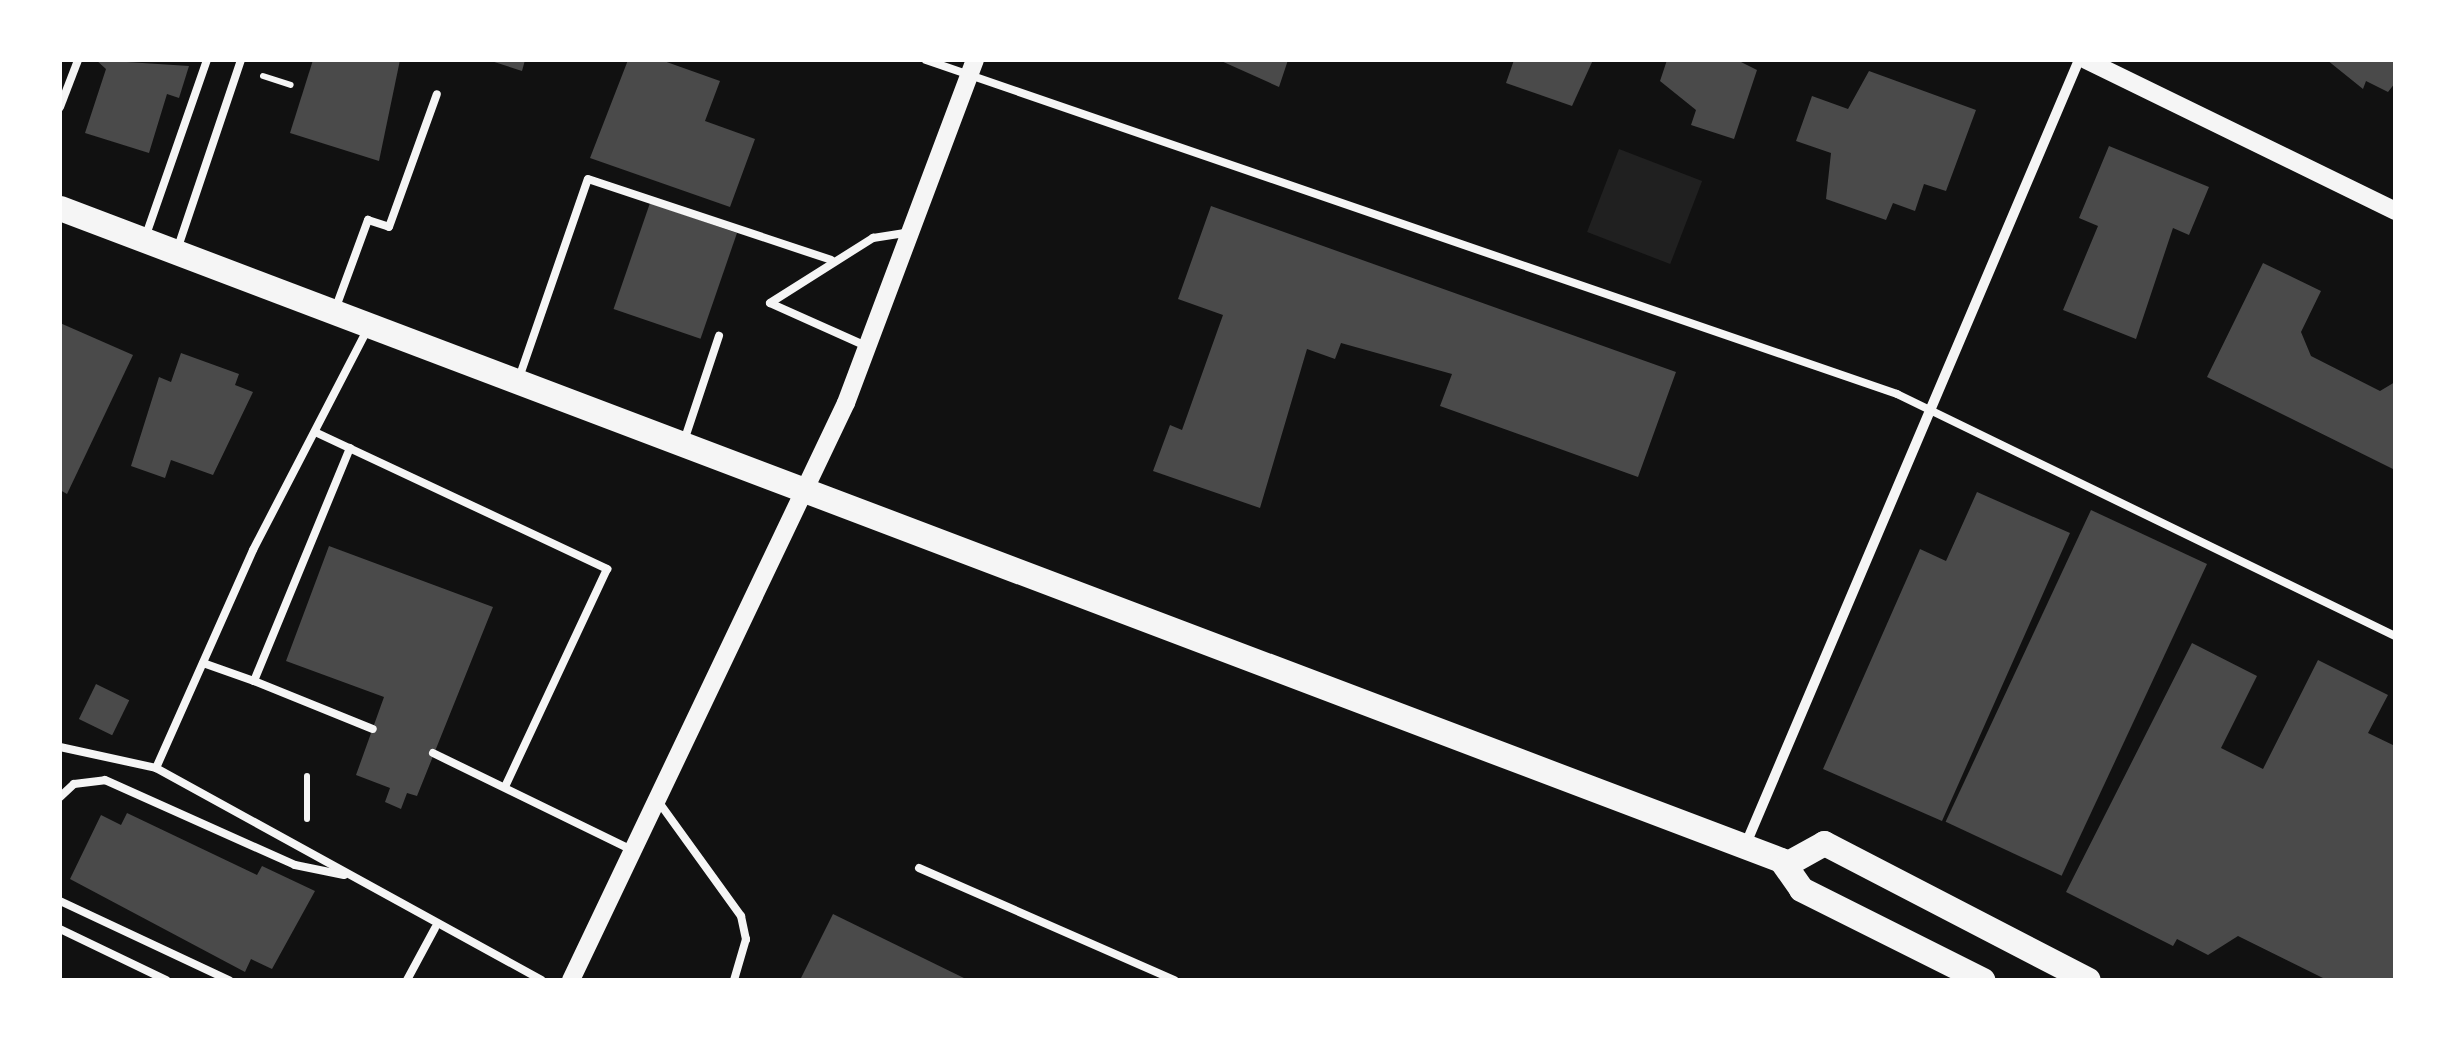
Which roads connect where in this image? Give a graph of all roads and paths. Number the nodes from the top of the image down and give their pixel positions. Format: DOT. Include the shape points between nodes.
graph roads {
  1 [pos="78,60"];
  2 [pos="206,60"];
  3 [pos="241,60"];
  4 [pos="926,60"];
  5 [pos="2082,60"];
  6 [pos="972,66"];
  7 [pos="252,72"];
  8 [pos="291,85"];
  9 [pos="437,94"];
  10 [pos="60,108"];
  11 [pos="60,208"];
  12 [pos="2395,211"];
  13 [pos="910,232"];
  14 [pos="145,240"];
  15 [pos="176,252"];
  16 [pos="831,260"];
  17 [pos="335,311"];
  18 [pos="370,324"];
  19 [pos="719,336"];
  20 [pos="867,347"];
  21 [pos="519,380"];
  22 [pos="1930,408"];
  23 [pos="316,432"];
  24 [pos="684,442"];
  25 [pos="350,448"];
  26 [pos="807,488"];
  27 [pos="2395,636"];
  28 [pos="204,662"];
  29 [pos="254,681"];
  30 [pos="373,729"];
  31 [pos="60,747"];
  32 [pos="434,753"];
  33 [pos="156,768"];
  34 [pos="306,776"];
  35 [pos="505,787"];
  36 [pos="60,797"];
  37 [pos="658,801"];
  38 [pos="307,834"];
  39 [pos="1744,846"];
  40 [pos="634,851"];
  41 [pos="1788,863"];
  42 [pos="919,868"];
  43 [pos="354,877"];
  44 [pos="60,901"];
  45 [pos="434,928"];
  46 [pos="60,929"];
  47 [pos="166,980"];
  48 [pos="229,980"];
  49 [pos="407,980"];
  50 [pos="542,980"];
  51 [pos="571,980"];
  52 [pos="734,980"];
  53 [pos="1174,980"];
  54 [pos="1984,980"];
  55 [pos="2088,980"];
  1 -- 10 [label="lane"];
  2 -- 14 [label="lane"];
  3 -- 15 [label="lane"];
  4 -- 6 [label="lane"];
  5 -- 12 [label="street"];
  5 -- 22 [label="street"];
  6 -- 13 [label="street"];
  6 -- 22 [label="lane"];
  7 -- 8 [label="path"];
  9 -- 17 [label="lane" via="388,227 368,220"];
  11 -- 14 [label="main road"];
  13 -- 16 [label="lane" via="873,238"];
  13 -- 20 [label="street"];
  14 -- 15 [label="main road"];
  15 -- 17 [label="main road"];
  16 -- 20 [label="lane" via="770,303"];
  16 -- 21 [label="lane" via="588,179"];
  17 -- 18 [label="main road"];
  18 -- 21 [label="main road"];
  18 -- 23 [label="lane"];
  19 -- 24 [label="lane"];
  20 -- 26 [label="street"];
  21 -- 24 [label="main road"];
  22 -- 27 [label="lane"];
  22 -- 39 [label="street"];
  23 -- 25 [label="lane"];
  23 -- 28 [label="lane"];
  24 -- 26 [label="main road"];
  25 -- 29 [label="lane"];
  25 -- 35 [label="lane" via="607,569"];
  26 -- 37 [label="street"];
  26 -- 39 [label="main road"];
  28 -- 29 [label="lane"];
  28 -- 33 [label="lane"];
  29 -- 30 [label="lane"];
  31 -- 33 [label="lane"];
  32 -- 35 [label="lane"];
  33 -- 43 [label="lane"];
  34 -- 38 [label="path"];
  35 -- 40 [label="lane"];
  36 -- 43 [label="lane" via="74,784 106,780 296,865"];
  37 -- 40 [label="street"];
  37 -- 52 [label="lane" via="740,916 746,940"];
  39 -- 41 [label="main road"];
  40 -- 51 [label="street"];
  41 -- 54 [label="main road" via="1801,889"];
  41 -- 55 [label="main road" via="1824,843"];
  42 -- 53 [label="lane"];
  43 -- 45 [label="lane"];
  44 -- 48 [label="lane"];
  45 -- 49 [label="lane"];
  45 -- 50 [label="lane"];
  46 -- 47 [label="lane"];
}
